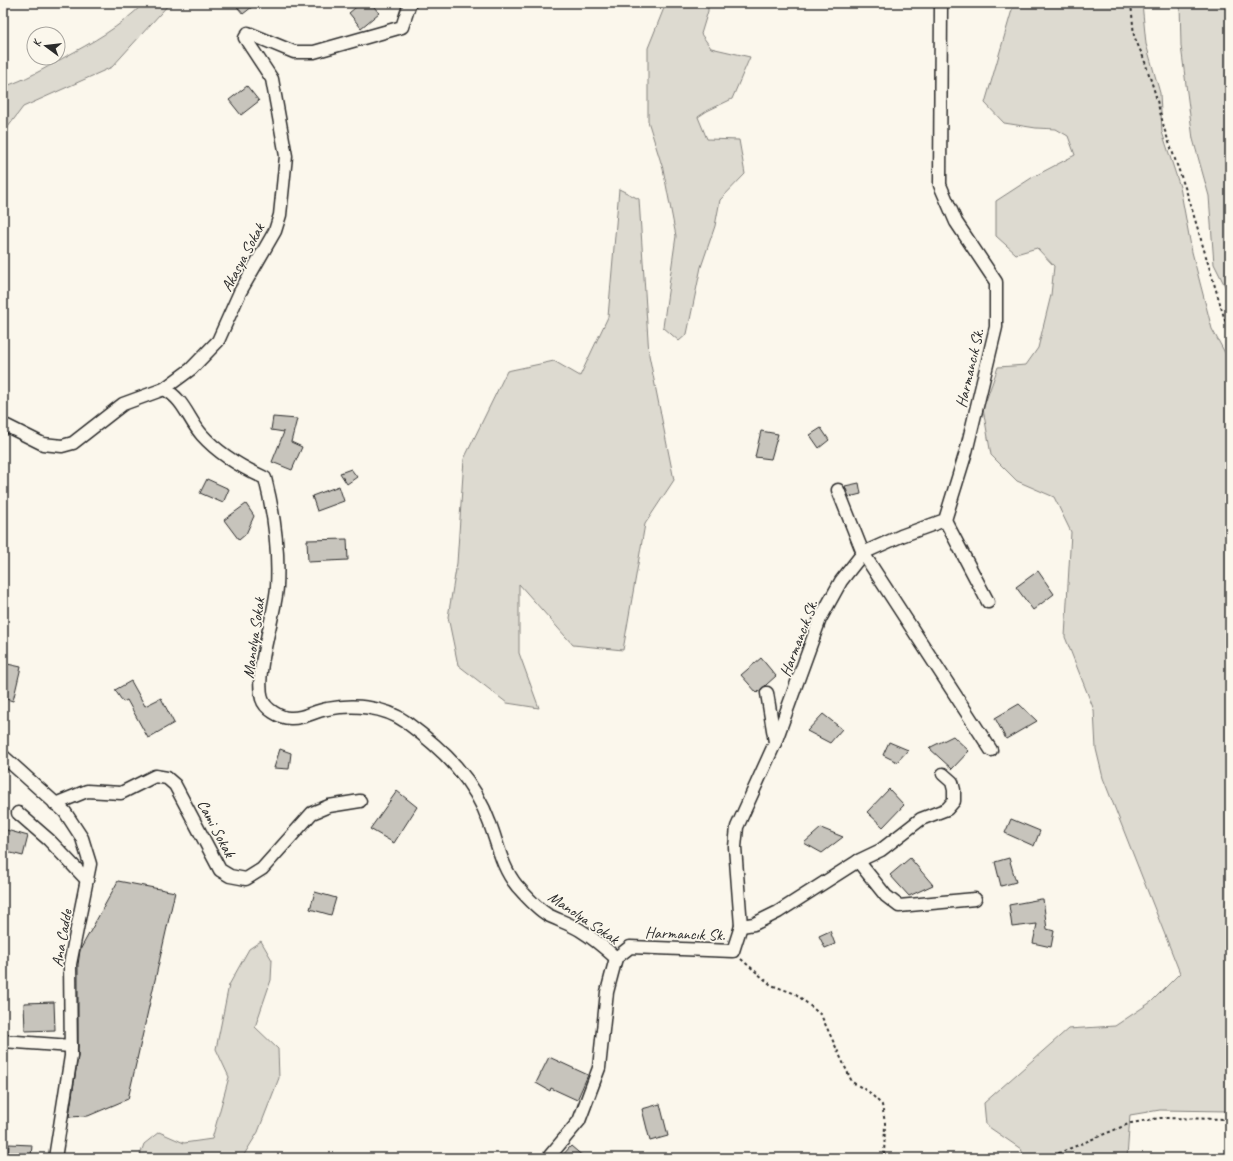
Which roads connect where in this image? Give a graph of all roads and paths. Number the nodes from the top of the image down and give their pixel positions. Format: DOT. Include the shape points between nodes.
graph roads {
  1 [pos="410,3"];
  2 [pos="940,3"];
  3 [pos="1131,3"];
  4 [pos="1230,338"];
  5 [pos="164,389"];
  6 [pos="3,426"];
  7 [pos="838,490"];
  8 [pos="945,520"];
  9 [pos="863,553"];
  10 [pos="988,602"];
  11 [pos="767,693"];
  12 [pos="775,743"];
  13 [pos="991,750"];
  14 [pos="3,756"];
  15 [pos="943,774"];
  16 [pos="360,801"];
  17 [pos="55,804"];
  18 [pos="18,813"];
  19 [pos="858,861"];
  20 [pos="87,880"];
  21 [pos="975,899"];
  22 [pos="741,926"];
  23 [pos="733,951"];
  24 [pos="616,958"];
  25 [pos="3,1041"];
  26 [pos="70,1046"];
  27 [pos="1230,1119"];
  28 [pos="55,1158"];
  29 [pos="548,1158"];
  30 [pos="884,1158"];
  31 [pos="1047,1158"];
  1 -- 5 [label="street, Akasya Sokak" via="402,27 314,52 294,52 248,33 245,38 272,79 286,156 280,215 275,231 240,292 218,341 191,369"];
  2 -- 8 [label="street, Harmancık Sk." via="940,185 956,222 996,282 996,327 966,452"];
  3 -- 4 [label="path" via="1134,36 1193,210"];
  5 -- 6 [label="street, Akasya Sokak" via="123,404 73,443 62,446 43,444"];
  5 -- 24 [label="street, Manolya Sokak" via="174,394 202,435 226,455 265,478 276,534 277,588 261,679 262,700 274,713 288,719 304,717 326,709 372,707 404,720 434,744 463,773 477,795 498,851 516,885 545,914 579,930"];
  7 -- 9 [label="street"];
  8 -- 9 [label="street, Harmancık Sk."];
  8 -- 10 [label="street"];
  9 -- 12 [label="street, Harmancık Sk." via="841,581 820,619"];
  9 -- 13 [label="street"];
  11 -- 12 [label="street"];
  12 -- 22 [label="street, Harmancık Sk." via="737,827 735,847"];
  14 -- 17 [label="street, Ana Cadde"];
  15 -- 19 [label="street" via="952,782 954,790 954,801 948,809 921,819 881,850"];
  16 -- 17 [label="street, Cami Sokak" via="329,806 312,812 262,869 246,879 230,876 220,870 175,785 167,778 155,776 121,792 87,792"];
  17 -- 20 [label="street, Ana Cadde" via="65,812 82,838 90,864"];
  18 -- 20 [label="street" via="49,840"];
  19 -- 21 [label="street" via="886,896 899,906"];
  19 -- 22 [label="street" via="778,912 754,924"];
  20 -- 26 [label="street, Ana Cadde" via="70,964"];
  22 -- 23 [label="street, Harmancık Sk."];
  23 -- 24 [label="street, Harmancık Sk." via="630,947"];
  23 -- 30 [label="path" via="771,985 796,994 821,1015 852,1082 882,1105 885,1123"];
  24 -- 29 [label="street" via="608,992 599,1068 579,1121"];
  25 -- 26 [label="street"];
  26 -- 28 [label="street, Ana Cadde" via="71,1056"];
  27 -- 31 [label="path" via="1160,1118 1131,1123"];
}
